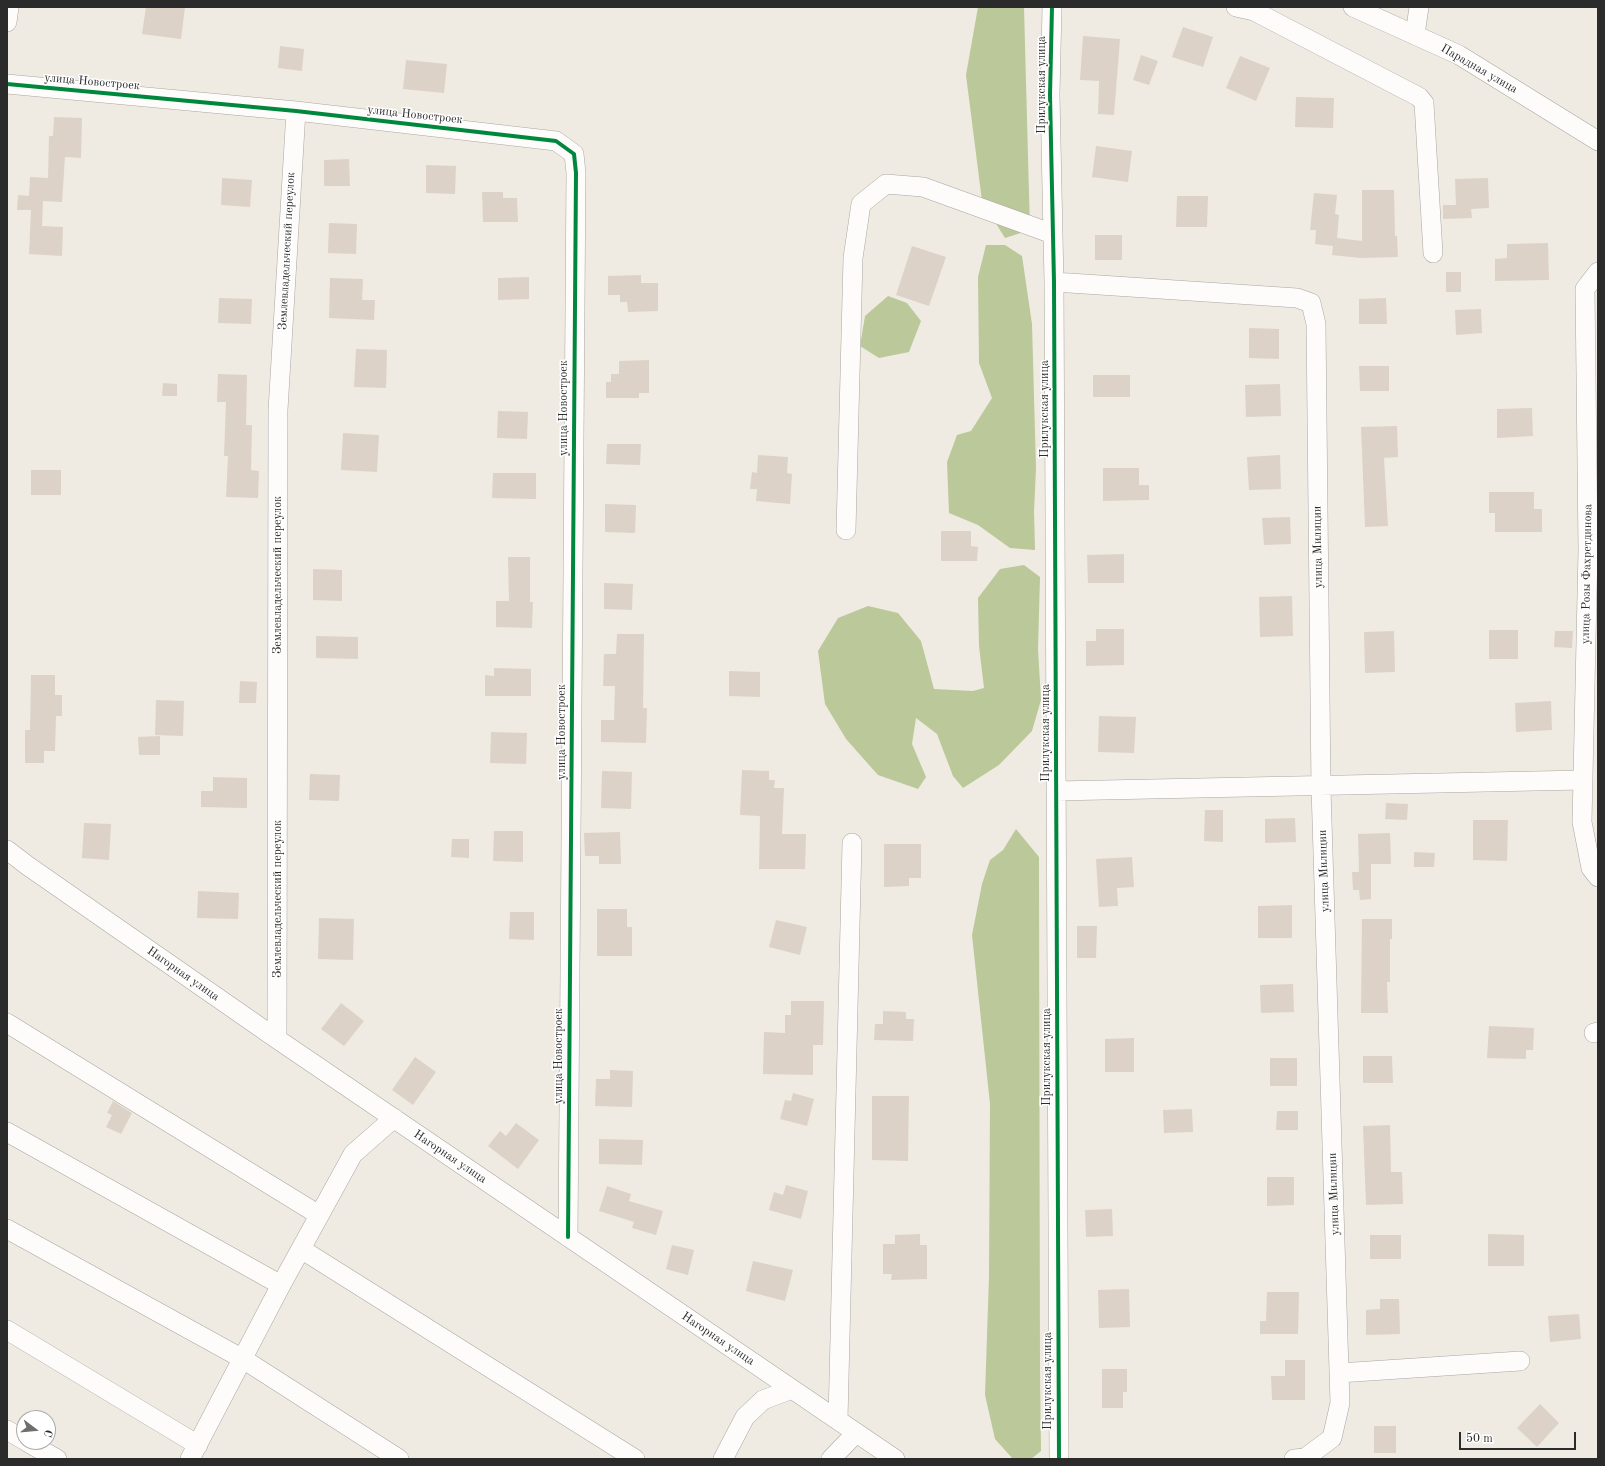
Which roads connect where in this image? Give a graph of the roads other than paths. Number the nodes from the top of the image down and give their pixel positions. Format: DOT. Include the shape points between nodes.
graph roads {
  1 [pos="9,7"];
  2 [pos="1052,7"];
  3 [pos="1236,7"];
  4 [pos="1353,7"];
  5 [pos="1419,7"];
  6 [pos="7,22"];
  7 [pos="1415,35"];
  8 [pos="7,84"];
  9 [pos="296,112"];
  10 [pos="1598,141"];
  11 [pos="1053,234"];
  12 [pos="1433,253"];
  13 [pos="1598,272"];
  14 [pos="1054,282"];
  15 [pos="846,530"];
  16 [pos="1583,780"];
  17 [pos="1321,786"];
  18 [pos="1056,791"];
  19 [pos="852,843"];
  20 [pos="7,852"];
  21 [pos="1598,877"];
  22 [pos="7,1023"];
  23 [pos="278,1039"];
  24 [pos="394,1118"];
  25 [pos="7,1132"];
  26 [pos="320,1215"];
  27 [pos="7,1229"];
  28 [pos="568,1237"];
  29 [pos="301,1249"];
  30 [pos="281,1285"];
  31 [pos="7,1330"];
  32 [pos="243,1359"];
  33 [pos="1520,1361"];
  34 [pos="1339,1373"];
  35 [pos="792,1389"];
  36 [pos="838,1420"];
  37 [pos="7,1430"];
  38 [pos="856,1433"];
  39 [pos="16,1435"];
  40 [pos="41,1450"];
  41 [pos="194,1452"];
  42 [pos="57,1459"];
  43 [pos="399,1459"];
  44 [pos="635,1459"];
  45 [pos="723,1459"];
  46 [pos="831,1459"];
  47 [pos="895,1459"];
  48 [pos="1059,1459"];
  49 [pos="1294,1459"];
  1 -- 6 [label="street"];
  2 -- 11 [label="street, Прилукская улица" via="1050,95"];
  3 -- 12 [label="street" via="1254,11 1419,97 1424,103"];
  4 -- 7 [label="street, Парадная улица"];
  5 -- 7 [label="street"];
  7 -- 10 [label="street, Парадная улица" via="1459,55"];
  8 -- 9 [label="street, улица Новостроек"];
  9 -- 23 [label="street, Землевладельческий переулок" via="278,410"];
  9 -- 28 [label="street, улица Новостроек" via="556,141 574,154 576,173"];
  11 -- 14 [label="street, Прилукская улица"];
  11 -- 15 [label="street" via="923,187 886,184 861,204 853,258"];
  13 -- 16 [label="street, улица Розы Фахретдинова" via="1585,289 1588,550"];
  14 -- 17 [label="street, улица Милиции" via="1297,298 1311,303 1316,324"];
  14 -- 18 [label="street, Прилукская улица"];
  16 -- 17 [label="street"];
  16 -- 21 [label="street, улица Розы Фахретдинова" via="1582,822 1591,868"];
  17 -- 18 [label="street"];
  17 -- 34 [label="street, улица Милиции"];
  18 -- 48 [label="street, Прилукская улица"];
  19 -- 36 [label="street"];
  20 -- 23 [label="street, Нагорная улица"];
  22 -- 26 [label="street"];
  23 -- 24 [label="street, Нагорная улица"];
  24 -- 26 [label="street" via="353,1154"];
  24 -- 28 [label="street, Нагорная улица"];
  25 -- 30 [label="street"];
  26 -- 29 [label="street"];
  27 -- 32 [label="street"];
  28 -- 35 [label="street, Нагорная улица"];
  29 -- 30 [label="street"];
  29 -- 44 [label="street"];
  30 -- 32 [label="street"];
  31 -- 41 [label="street"];
  32 -- 41 [label="street"];
  32 -- 43 [label="street"];
  33 -- 34 [label="street"];
  34 -- 49 [label="street, улица Милиции" via="1340,1403 1332,1438 1305,1458"];
  35 -- 36 [label="street, Нагорная улица"];
  35 -- 45 [label="street" via="763,1400 746,1418"];
  36 -- 38 [label="street, Нагорная улица"];
  37 -- 39 [label="street"];
  38 -- 46 [label="street"];
  38 -- 47 [label="street, Нагорная улица"];
  40 -- 42 [label="street"];
}
